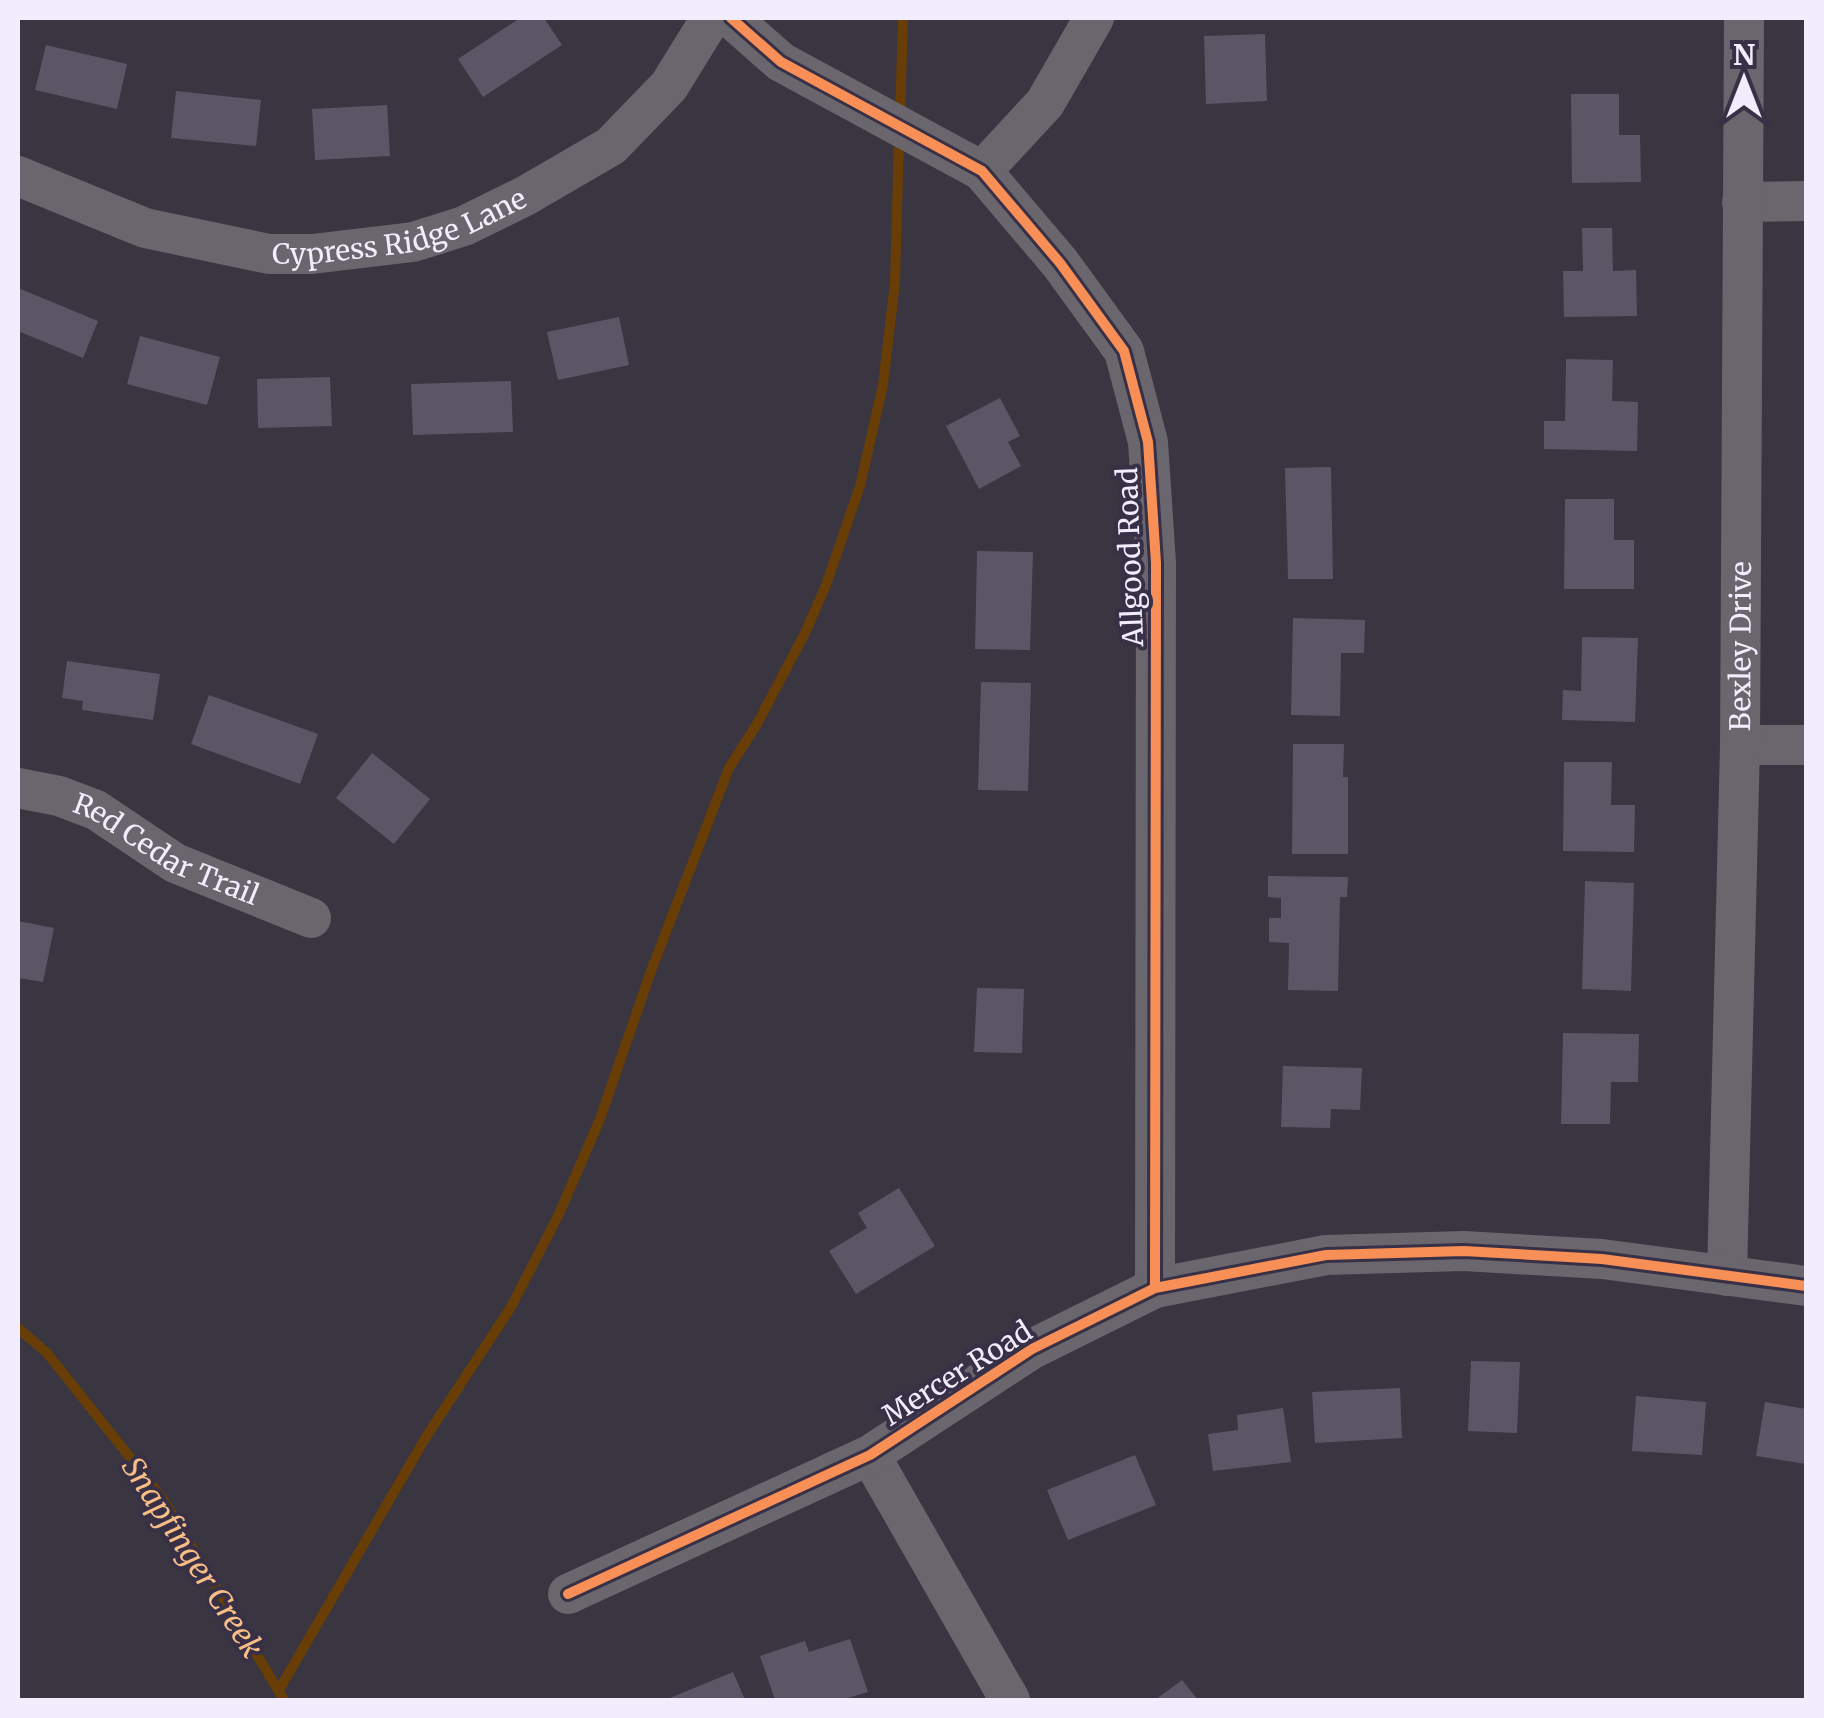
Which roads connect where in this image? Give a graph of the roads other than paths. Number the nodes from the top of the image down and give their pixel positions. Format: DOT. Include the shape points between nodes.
graph roads {
  1 [pos="711,18"];
  2 [pos="732,18"];
  3 [pos="1094,18"];
  4 [pos="1744,18"];
  5 [pos="982,171"];
  6 [pos="18,176"];
  7 [pos="1806,201"];
  8 [pos="1742,202"];
  9 [pos="1740,745"];
  10 [pos="1806,745"];
  11 [pos="18,788"];
  12 [pos="311,918"];
  13 [pos="1728,1276"];
  14 [pos="1806,1286"];
  15 [pos="1155,1288"];
  16 [pos="870,1455"];
  17 [pos="568,1594"];
  18 [pos="1010,1700"];
  1 -- 6 [label="street, Cypress Ridge Lane" via="670,86 610,146 464,226 413,242 269,254 145,228"];
  2 -- 5 [label="street, Allgood Road" via="781,62"];
  3 -- 5 [label="street" via="1044,102"];
  4 -- 8 [label="street, Bexley Drive"];
  5 -- 15 [label="street, Allgood Road" via="1124,351 1148,442 1156,563"];
  7 -- 8 [label="street"];
  8 -- 9 [label="street, Bexley Drive"];
  9 -- 10 [label="street"];
  9 -- 13 [label="street, Bexley Drive"];
  11 -- 12 [label="street, Red Cedar Trail" via="96,810 175,863"];
  13 -- 14 [label="street, Mercer Road"];
  13 -- 15 [label="street, Mercer Road" via="1602,1259 1464,1252 1326,1256"];
  15 -- 16 [label="street, Mercer Road" via="1032,1349"];
  16 -- 17 [label="street, Mercer Road"];
  16 -- 18 [label="street"];
}
